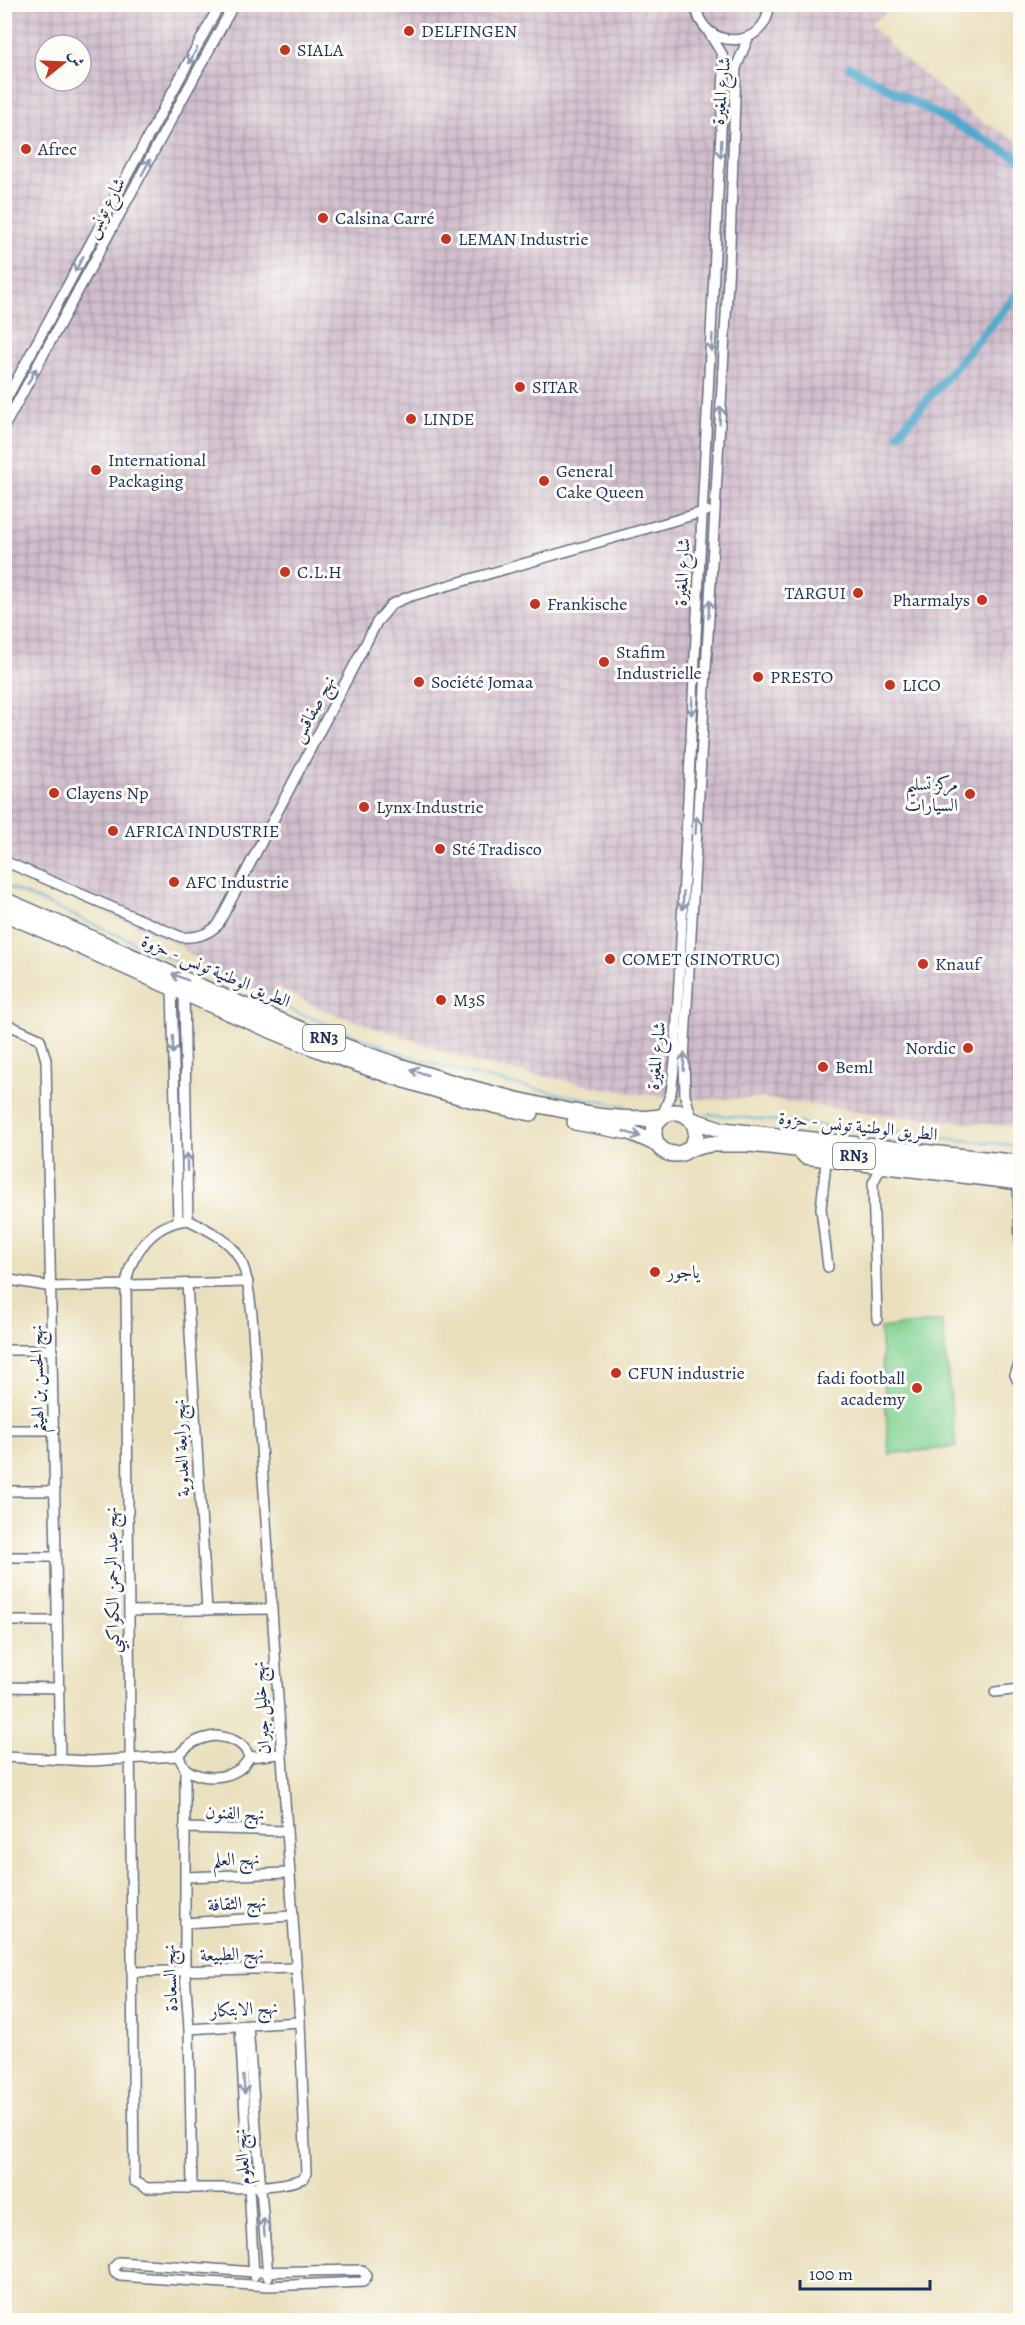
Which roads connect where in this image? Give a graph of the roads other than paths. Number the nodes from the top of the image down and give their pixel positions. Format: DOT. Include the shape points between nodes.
graph roads {
  1 [pos="220,4"];
  2 [pos="234,4"];
  3 [pos="689,4"];
  4 [pos="770,6"];
  5 [pos="696,9"];
  6 [pos="708,32"];
  7 [pos="748,38"];
  8 [pos="4,403"];
  9 [pos="4,427"];
  10 [pos="715,510"];
  11 [pos="702,512"];
  12 [pos="4,861"];
  13 [pos="4,900"];
  14 [pos="4,913"];
  15 [pos="178,989"];
  16 [pos="4,1023"];
  17 [pos="661,1117"];
  18 [pos="692,1120"];
  19 [pos="657,1144"];
  20 [pos="688,1149"];
  21 [pos="795,1149"];
  22 [pos="826,1162"];
  23 [pos="1020,1163"];
  24 [pos="880,1169"];
  25 [pos="1020,1181"];
  26 [pos="188,1220"];
  27 [pos="178,1221"];
  28 [pos="1020,1243"];
  29 [pos="828,1267"];
  30 [pos="4,1279"];
  31 [pos="248,1282"];
  32 [pos="188,1284"];
  33 [pos="126,1285"];
  34 [pos="52,1287"];
  35 [pos="877,1319"];
  36 [pos="4,1350"];
  37 [pos="53,1350"];
  38 [pos="1020,1362"];
  39 [pos="1020,1385"];
  40 [pos="4,1430"];
  41 [pos="54,1430"];
  42 [pos="4,1491"];
  43 [pos="54,1491"];
  44 [pos="4,1557"];
  45 [pos="56,1557"];
  46 [pos="271,1609"];
  47 [pos="207,1610"];
  48 [pos="130,1611"];
  49 [pos="4,1621"];
  50 [pos="57,1621"];
  51 [pos="4,1687"];
  52 [pos="60,1688"];
  53 [pos="1020,1689"];
  54 [pos="995,1692"];
  55 [pos="280,1754"];
  56 [pos="178,1756"];
  57 [pos="4,1757"];
  58 [pos="249,1757"];
  59 [pos="60,1758"];
  60 [pos="129,1758"];
  61 [pos="185,1768"];
  62 [pos="184,1828"];
  63 [pos="285,1830"];
  64 [pos="288,1873"];
  65 [pos="186,1877"];
  66 [pos="291,1916"];
  67 [pos="185,1923"];
  68 [pos="296,1968"];
  69 [pos="132,1972"];
  70 [pos="185,1972"];
  71 [pos="300,2022"];
  72 [pos="244,2026"];
  73 [pos="189,2029"];
  74 [pos="249,2186"];
  75 [pos="261,2186"];
  76 [pos="192,2187"];
  77 [pos="254,2272"];
  78 [pos="268,2272"];
  79 [pos="253,2285"];
  80 [pos="268,2286"];
  1 -- 8 [label="street, شارع تونس, one-way"];
  9 -- 2 [label="street, شارع تونس, one-way"];
  3 -- 5 [label="street, شارع المغيرة"];
  4 -- 7 [label="street, شارع المغيرة" via="762,25"];
  5 -- 6 [label="street, شارع المغيرة"];
  6 -- 7 [label="street" via="720,39"];
  6 -- 11 [label="street, شارع المغيرة, one-way" via="722,54 724,71"];
  10 -- 7 [label="street, شارع المغيرة, one-way" via="736,68"];
  10 -- 11 [label="street, نهج صفاقس"];
  18 -- 10 [label="street, شارع المغيرة, one-way" via="684,1059"];
  11 -- 12 [label="street, نهج صفاقس" via="392,604 377,622 218,925 207,933 181,937"];
  11 -- 17 [label="street, شارع المغيرة, one-way" via="674,1073"];
  17 -- 13 [label="main road, الطريق الوطنية تونس - حزوة / RN3, one-way" via="628,1119 586,1114 433,1077 301,1029"];
  14 -- 15 [label="main road, الطريق الوطنية تونس - حزوة / RN3"];
  15 -- 19 [label="main road, الطريق الوطنية تونس - حزوة / RN3, one-way" via="413,1084 487,1105 630,1132"];
  26 -- 15 [label="street, one-way"];
  15 -- 27 [label="street, one-way"];
  16 -- 34 [label="street, نهج الحسن بن الهيثم" via="40,1039 46,1060"];
  17 -- 18 [label="main road, RN3" via="677,1112"];
  17 -- 19 [label="main road" via="654,1130"];
  18 -- 20 [label="main road" via="696,1135"];
  18 -- 23 [label="main road, الطريق الوطنية تونس - حزوة / RN3" via="714,1128 762,1135"];
  19 -- 20 [label="main road, RN3" via="672,1154"];
  20 -- 21 [label="main road, الطريق الوطنية تونس - حزوة / RN3" via="733,1143"];
  21 -- 22 [label="street" via="804,1159"];
  21 -- 25 [label="main road, الطريق الوطنية تونس - حزوة / RN3"];
  22 -- 24 [label="street"];
  22 -- 29 [label="street" via="821,1208"];
  24 -- 25 [label="street"];
  24 -- 35 [label="street" via="873,1183"];
  25 -- 28 [label="street"];
  26 -- 27 [label="street, نهج عبد الرحمن الكواكبي"];
  26 -- 31 [label="street, نهج خليل جبران" via="223,1238 235,1249"];
  27 -- 33 [label="street, نهج عبد الرحمن الكواكبي" via="134,1254"];
  30 -- 34 [label="street"];
  31 -- 32 [label="street"];
  31 -- 46 [label="street, نهج خليل جبران"];
  32 -- 33 [label="street"];
  32 -- 47 [label="street, نهج رابعة العدوية"];
  33 -- 34 [label="street"];
  33 -- 48 [label="street, نهج عبد الرحمن الكواكبي"];
  34 -- 37 [label="street, نهج الحسن بن الهيثم"];
  36 -- 37 [label="street"];
  37 -- 41 [label="street, نهج الحسن بن الهيثم"];
  38 -- 39 [label="street" via="1014,1375"];
  40 -- 41 [label="street"];
  41 -- 43 [label="street, نهج الحسن بن الهيثم"];
  42 -- 43 [label="street"];
  43 -- 45 [label="street, نهج الحسن بن الهيثم"];
  44 -- 45 [label="street"];
  45 -- 50 [label="street, نهج الحسن بن الهيثم"];
  46 -- 47 [label="street"];
  46 -- 55 [label="street, نهج خليل جبران"];
  47 -- 48 [label="street"];
  48 -- 60 [label="street, نهج عبد الرحمن الكواكبي"];
  49 -- 50 [label="street"];
  50 -- 52 [label="street, نهج الحسن بن الهيثم"];
  51 -- 52 [label="street"];
  52 -- 59 [label="street, نهج الحسن بن الهيثم"];
  53 -- 54 [label="street"];
  55 -- 58 [label="street"];
  55 -- 63 [label="street, نهج خليل جبران"];
  56 -- 58 [label="street" via="195,1741 216,1736 239,1743"];
  56 -- 60 [label="street"];
  56 -- 61 [label="street"];
  57 -- 59 [label="street"];
  58 -- 61 [label="street" via="240,1770 231,1774 202,1775"];
  59 -- 60 [label="street"];
  60 -- 69 [label="street, نهج عبد الرحمن الكواكبي"];
  61 -- 62 [label="street, نهج السعادة"];
  62 -- 63 [label="street, نهج الفنون"];
  62 -- 65 [label="street, نهج السعادة"];
  63 -- 64 [label="street, نهج خليل جبران"];
  64 -- 65 [label="street, نهج العلم"];
  64 -- 66 [label="street, نهج خليل جبران"];
  65 -- 67 [label="street, نهج السعادة"];
  66 -- 67 [label="street, نهج الثقافة"];
  66 -- 68 [label="street, نهج خليل جبران"];
  67 -- 70 [label="street, نهج السعادة"];
  68 -- 70 [label="street, نهج الطبيعة"];
  68 -- 71 [label="street, نهج خليل جبران"];
  69 -- 70 [label="street, نهج الطبيعة"];
  69 -- 76 [label="street, نهج عبد الرحمن الكواكبي" via="134,2181 147,2188"];
  70 -- 73 [label="street, نهج السعادة"];
  71 -- 72 [label="street, نهج الابتكار"];
  71 -- 75 [label="street, نهج خليل جبران" via="306,2173 298,2181"];
  72 -- 73 [label="street, نهج الابتكار"];
  72 -- 74 [label="street, نهج العلوم, one-way"];
  72 -- 75 [label="street, نهج العلوم"];
  73 -- 76 [label="street, نهج السعادة"];
  74 -- 75 [label="street, نهج خليل جبران"];
  74 -- 76 [label="street, نهج خليل جبران"];
  74 -- 77 [label="street, نهج العلوم"];
  78 -- 75 [label="street, نهج العلوم, one-way"];
  77 -- 78 [label="street"];
  77 -- 79 [label="street, نهج العلوم"];
  77 -- 79 [label="street" via="118,2262 114,2267 120,2276"];
  78 -- 80 [label="street, نهج العلوم"];
  78 -- 80 [label="street" via="362,2270 367,2276 363,2282"];
  79 -- 80 [label="street"];
}
